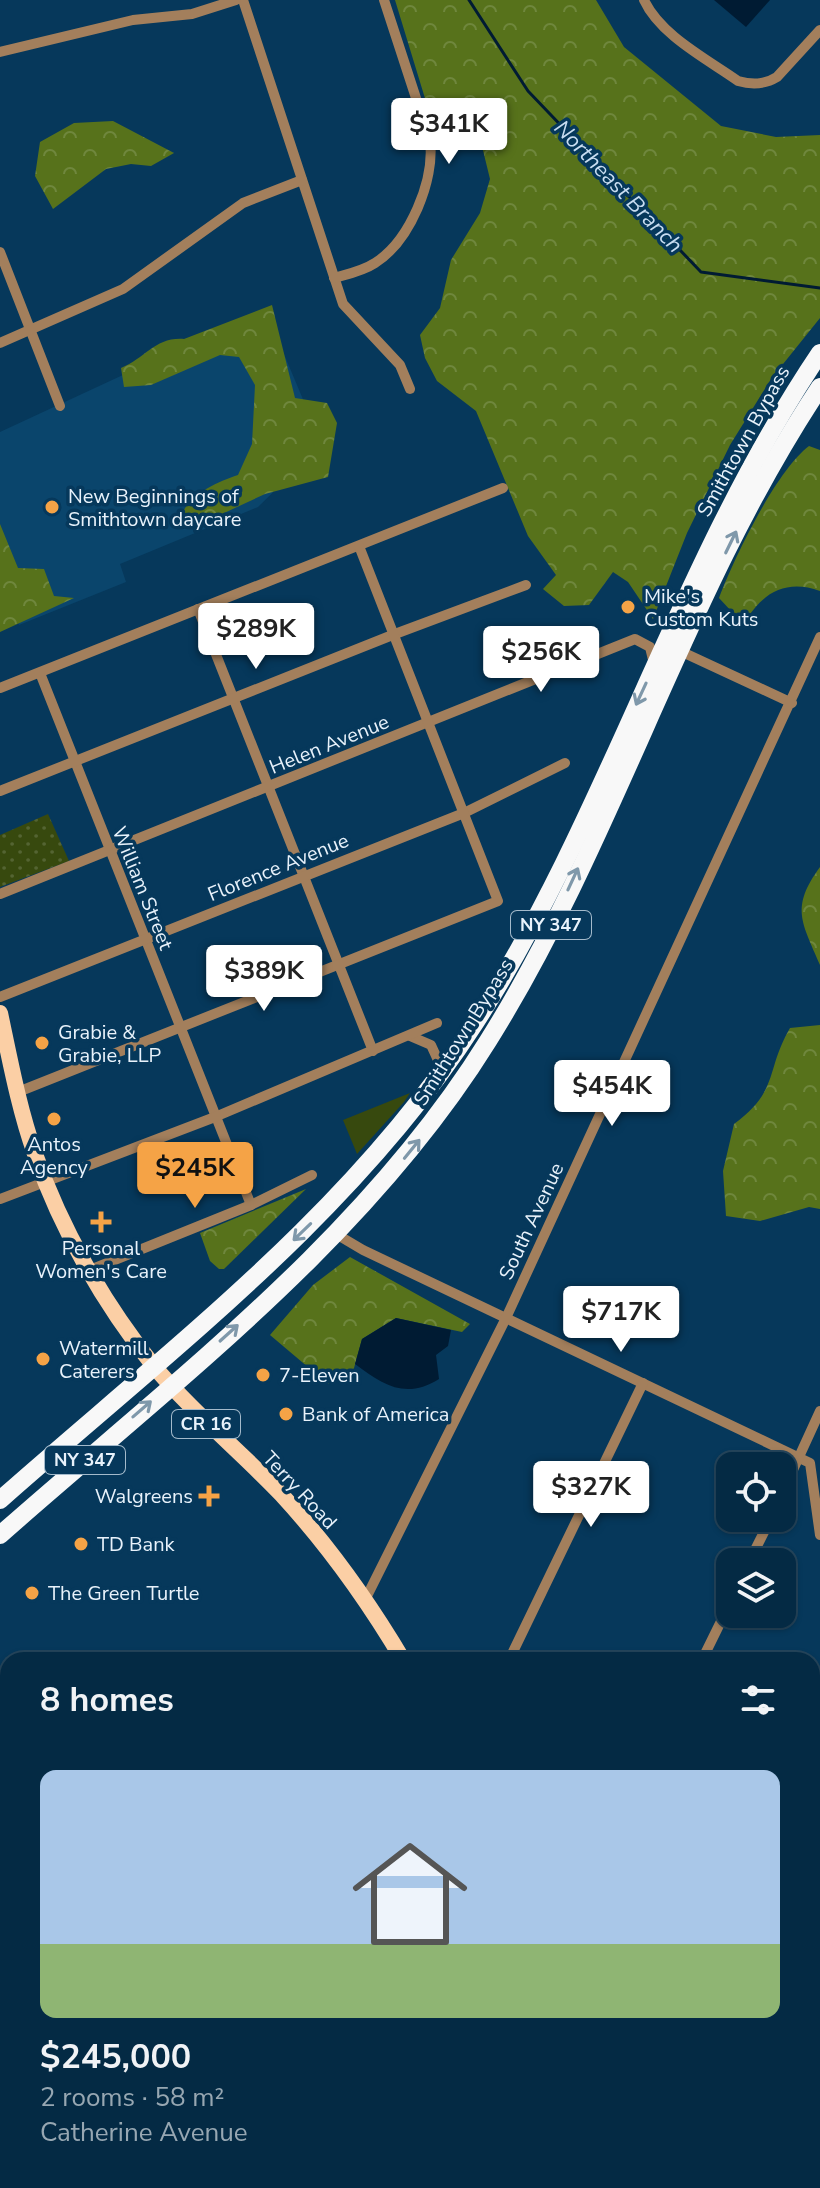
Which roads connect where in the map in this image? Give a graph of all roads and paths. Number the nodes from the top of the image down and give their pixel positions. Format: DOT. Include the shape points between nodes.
graph roads {
  1 [pos="236,0"];
  2 [pos="243,0"];
  3 [pos="384,0"];
  4 [pos="644,0"];
  5 [pos="820,30"];
  6 [pos="0,52"];
  7 [pos="302,180"];
  8 [pos="0,252"];
  9 [pos="334,278"];
  10 [pos="32,331"];
  11 [pos="0,343"];
  12 [pos="820,353"];
  13 [pos="820,387"];
  14 [pos="410,389"];
  15 [pos="60,406"];
  16 [pos="503,488"];
  17 [pos="359,546"];
  18 [pos="526,585"];
  19 [pos="198,609"];
  20 [pos="395,634"];
  21 [pos="820,637"];
  22 [pos="680,651"];
  23 [pos="654,666"];
  24 [pos="40,673"];
  25 [pos="0,688"];
  26 [pos="233,699"];
  27 [pos="792,703"];
  28 [pos="429,722"];
  29 [pos="74,762"];
  30 [pos="565,763"];
  31 [pos="268,788"];
  32 [pos="0,791"];
  33 [pos="464,813"];
  34 [pos="109,850"];
  35 [pos="304,876"];
  36 [pos="0,894"];
  37 [pos="144,939"];
  38 [pos="339,965"];
  39 [pos="0,997"];
  40 [pos="0,1013"];
  41 [pos="437,1023"];
  42 [pos="180,1027"];
  43 [pos="410,1036"];
  44 [pos="373,1051"];
  45 [pos="442,1070"];
  46 [pos="18,1092"];
  47 [pos="215,1117"];
  48 [pos="312,1175"];
  49 [pos="47,1183"];
  50 [pos="0,1199"];
  51 [pos="251,1205"];
  52 [pos="336,1234"];
  53 [pos="90,1270"];
  54 [pos="506,1318"];
  55 [pos="153,1365"];
  56 [pos="643,1383"];
  57 [pos="170,1385"];
  58 [pos="820,1411"];
  59 [pos="801,1457"];
  60 [pos="796,1467"];
  61 [pos="0,1500"];
  62 [pos="0,1535"];
  63 [pos="820,1535"];
  64 [pos="366,1598"];
  65 [pos="718,1628"];
  66 [pos="398,1652"];
  67 [pos="513,1652"];
  68 [pos="706,1652"];
  1 -- 6 [label="street" via="192,14 133,20"];
  2 -- 7 [label="street"];
  3 -- 9 [label="street" via="432,161 421,195 391,250 375,263"];
  4 -- 5 [label="street" via="667,29 748,84 777,77"];
  7 -- 9 [label="street"];
  7 -- 10 [label="street" via="243,203 135,282"];
  8 -- 10 [label="street"];
  9 -- 14 [label="street" via="343,304 400,365"];
  10 -- 11 [label="street"];
  10 -- 15 [label="street"];
  12 -- 23 [label="highway, Smithtown Bypass / NY 347" via="741,482"];
  22 -- 13 [label="highway, Smithtown Bypass / NY 347, one-way" via="760,485"];
  16 -- 17 [label="street"];
  17 -- 19 [label="street"];
  17 -- 20 [label="street"];
  18 -- 20 [label="street"];
  19 -- 24 [label="street"];
  19 -- 26 [label="street"];
  20 -- 26 [label="street"];
  20 -- 28 [label="street"];
  21 -- 27 [label="street, South Avenue"];
  22 -- 27 [label="street"];
  52 -- 22 [label="highway, Smithtown Bypass / NY 347, one-way" via="422,1136 496,1029 540,949"];
  23 -- 28 [label="street, Helen Avenue" via="650,647 635,639"];
  23 -- 45 [label="highway, Smithtown Bypass / NY 347, one-way" via="531,926"];
  24 -- 25 [label="street"];
  24 -- 29 [label="street, William Street"];
  26 -- 29 [label="street"];
  26 -- 31 [label="street"];
  27 -- 54 [label="street, South Avenue"];
  28 -- 31 [label="street, Helen Avenue"];
  28 -- 33 [label="street"];
  29 -- 32 [label="street"];
  29 -- 34 [label="street, William Street"];
  30 -- 33 [label="street, Florence Avenue"];
  31 -- 34 [label="street, Helen Avenue"];
  31 -- 35 [label="street"];
  33 -- 35 [label="street, Florence Avenue"];
  33 -- 38 [label="street" via="498,901"];
  34 -- 36 [label="street, Helen Avenue"];
  34 -- 37 [label="street, William Street"];
  35 -- 37 [label="street, Florence Avenue"];
  35 -- 38 [label="street"];
  37 -- 39 [label="street, Florence Avenue"];
  37 -- 42 [label="street, William Street"];
  38 -- 42 [label="street"];
  38 -- 44 [label="street"];
  40 -- 46 [label="main road, Terry Road / CR 16"];
  41 -- 43 [label="street"];
  42 -- 46 [label="street"];
  42 -- 47 [label="street, William Street"];
  43 -- 44 [label="street"];
  43 -- 45 [label="street" via="435,1049"];
  44 -- 47 [label="street"];
  45 -- 55 [label="highway, Smithtown Bypass / NY 347, one-way" via="324,1210"];
  46 -- 49 [label="main road, Terry Road / CR 16"];
  47 -- 49 [label="street"];
  47 -- 51 [label="street, William Street"];
  48 -- 51 [label="street"];
  49 -- 50 [label="street"];
  49 -- 53 [label="main road, Terry Road / CR 16"];
  51 -- 53 [label="street"];
  52 -- 54 [label="street"];
  57 -- 52 [label="highway, Smithtown Bypass / NY 347, one-way"];
  53 -- 55 [label="main road, Terry Road / CR 16"];
  54 -- 56 [label="street"];
  54 -- 64 [label="street, South Avenue"];
  55 -- 57 [label="main road, Terry Road / CR 16"];
  55 -- 61 [label="highway, Smithtown Bypass / NY 347"];
  56 -- 59 [label="street"];
  56 -- 67 [label="street"];
  62 -- 57 [label="highway, Smithtown Bypass / NY 347, one-way"];
  57 -- 64 [label="main road, Terry Road / CR 16" via="282,1495"];
  58 -- 59 [label="street"];
  59 -- 60 [label="street"];
  59 -- 63 [label="street" via="810,1463"];
  64 -- 66 [label="main road, Terry Road / CR 16"];
  65 -- 68 [label="street"];
}
